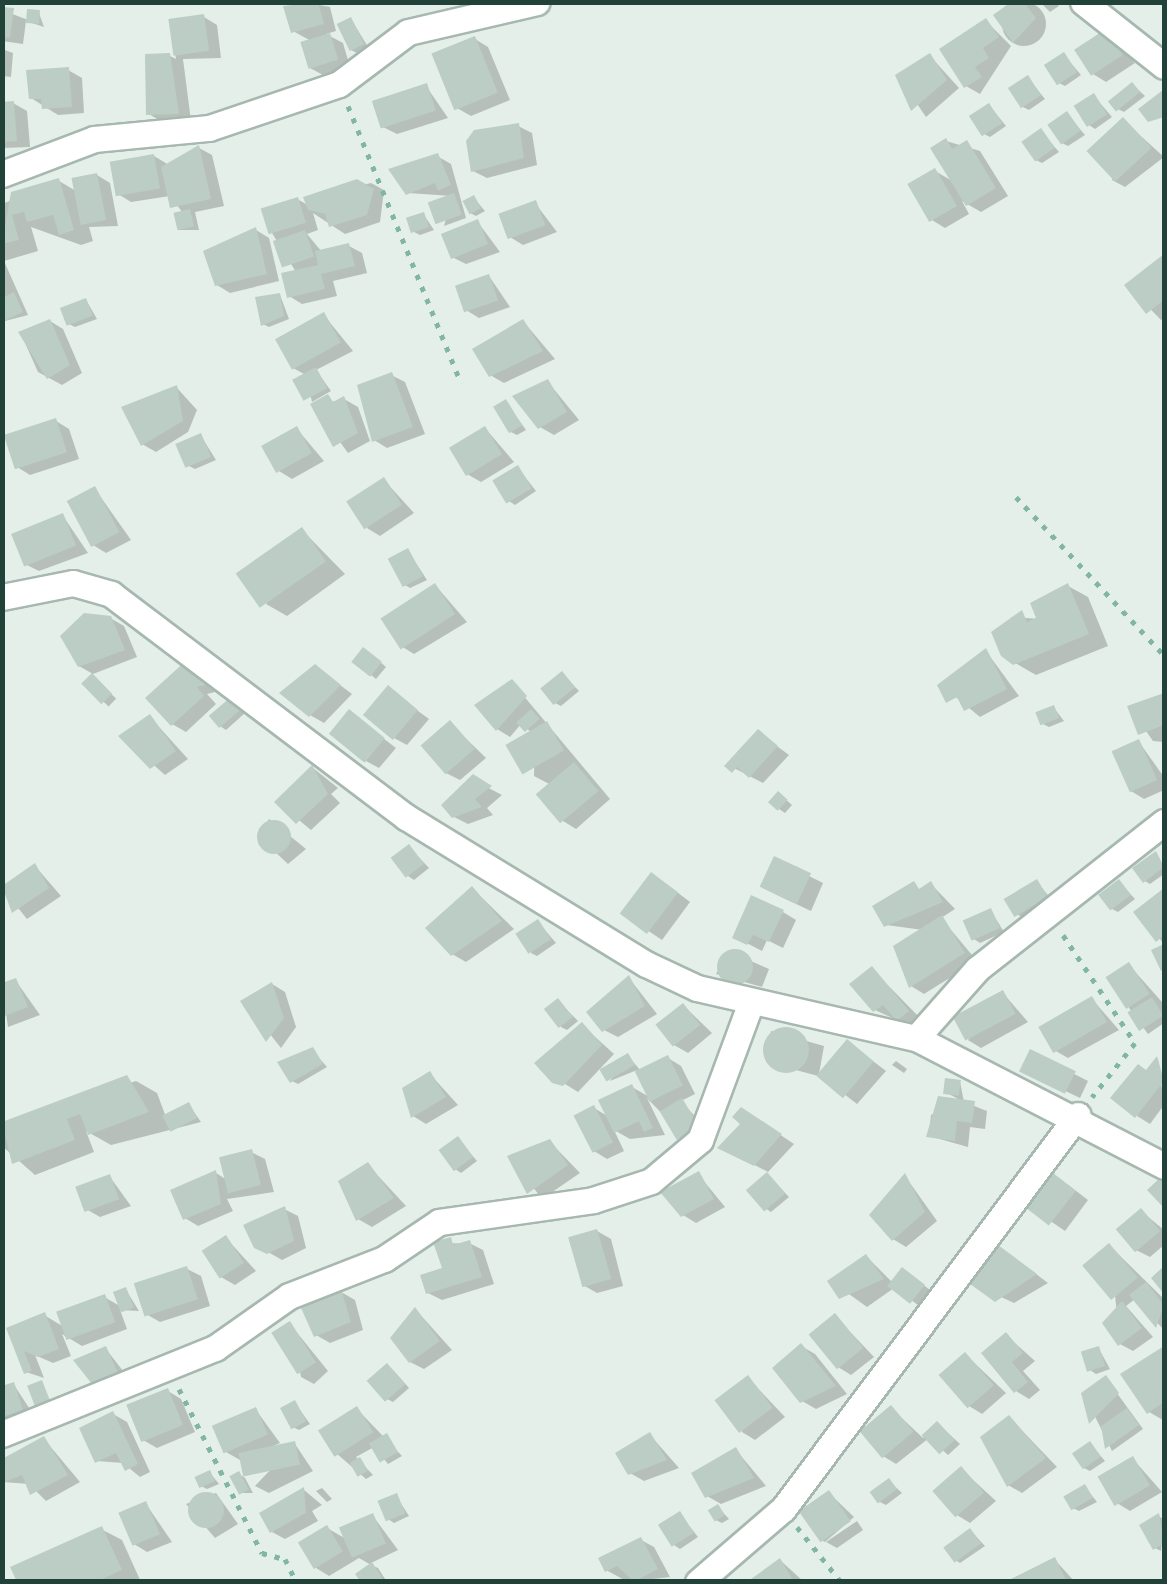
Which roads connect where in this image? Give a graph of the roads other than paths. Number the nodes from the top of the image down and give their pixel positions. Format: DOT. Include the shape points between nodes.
graph roads {
  1 [pos="538,2"];
  2 [pos="1083,2"];
  3 [pos="1164,66"];
  4 [pos="2,174"];
  5 [pos="4,590"];
  6 [pos="1164,822"];
  7 [pos="750,1002"];
  8 [pos="916,1038"];
  9 [pos="1078,1115"];
  10 [pos="1164,1166"];
  11 [pos="2,1434"];
  12 [pos="698,1582"];
  1 -- 4 [label="street" via="408,32 340,84 208,128 94,139"];
  2 -- 3 [label="street"];
  5 -- 7 [label="street" via="73,583 133,605 406,817 646,964"];
  6 -- 8 [label="street" via="977,970"];
  7 -- 8 [label="street"];
  7 -- 11 [label="street" via="704,1132 660,1176 592,1200 439,1222 170,1368"];
  8 -- 9 [label="street"];
  9 -- 10 [label="street"];
  9 -- 12 [label="street" via="783,1509"];
}
